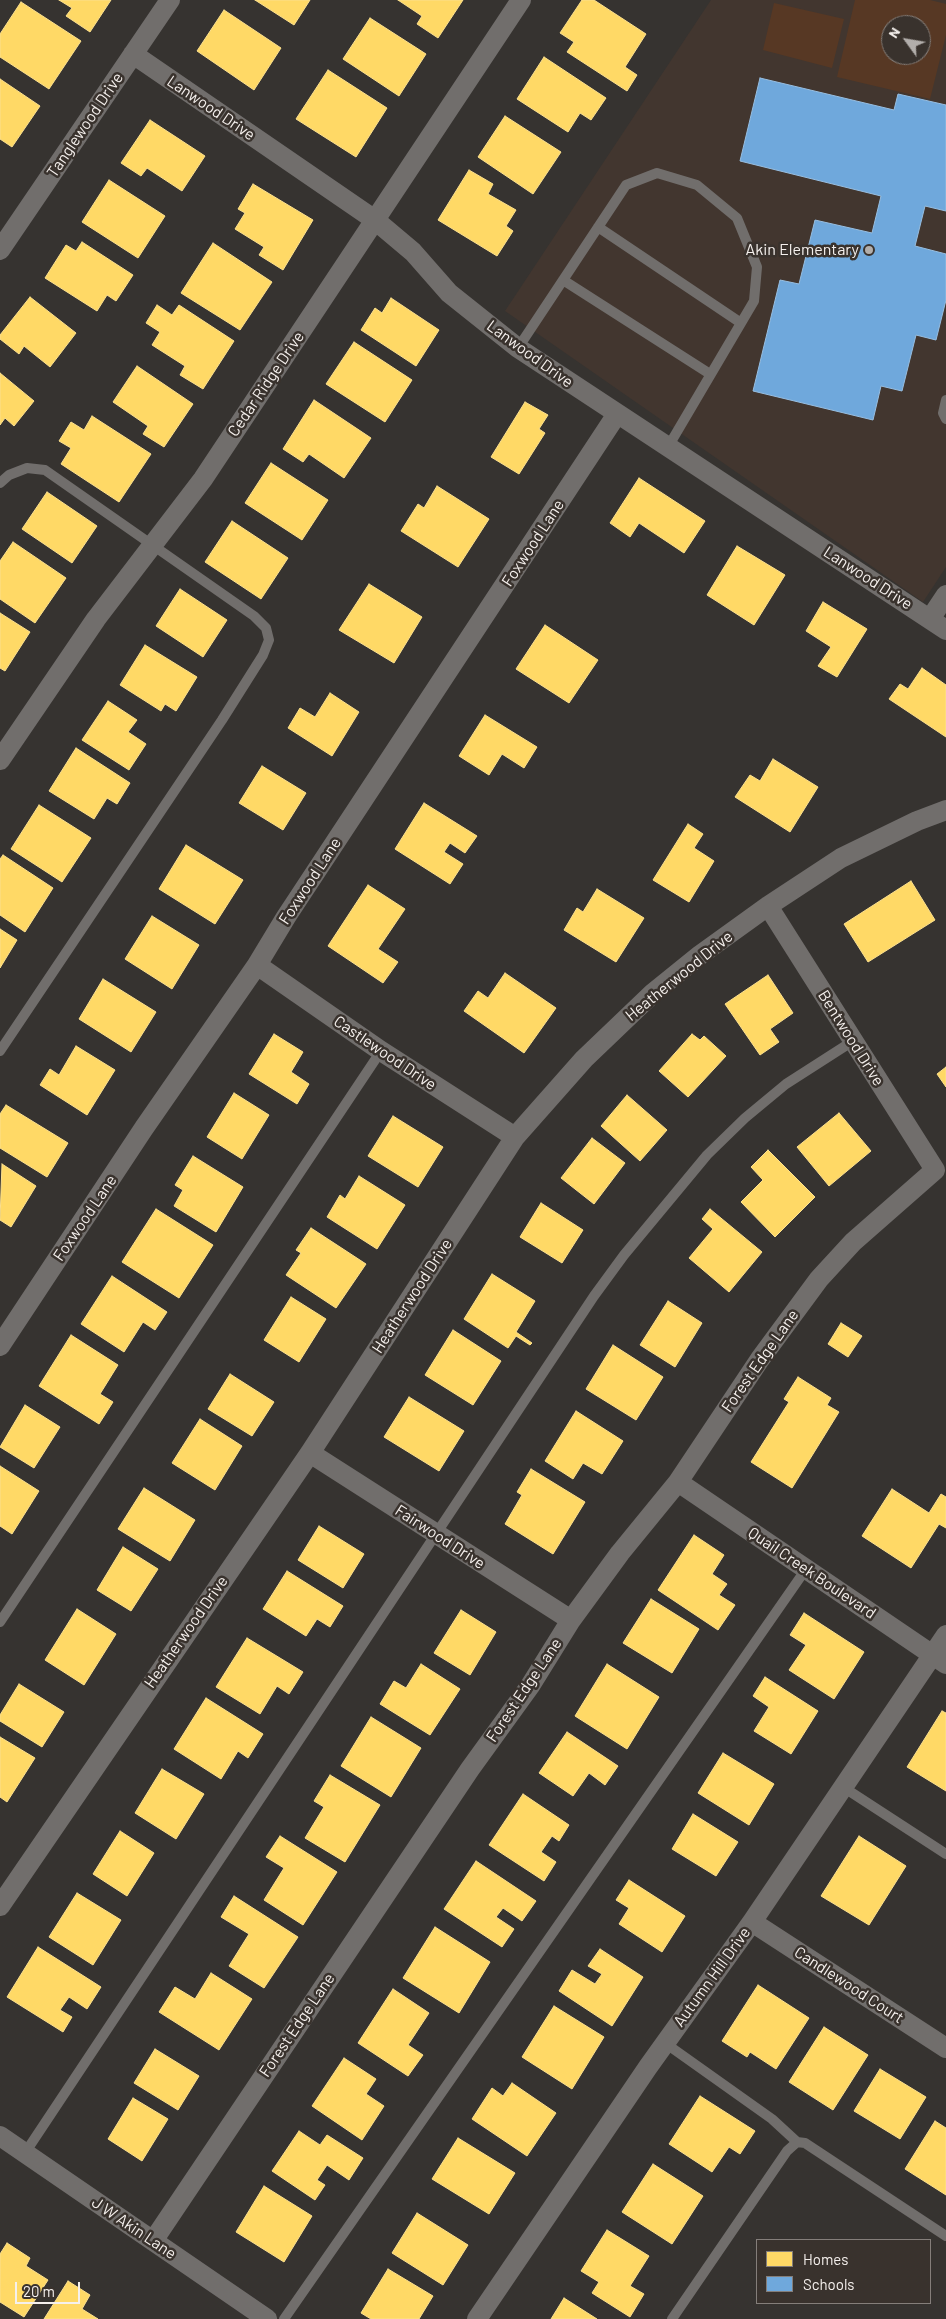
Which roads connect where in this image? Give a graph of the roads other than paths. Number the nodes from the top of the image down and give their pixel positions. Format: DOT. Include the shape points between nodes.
graph roads {
  1 [pos="170,0"];
  2 [pos="521,0"];
  3 [pos="133,54"];
  4 [pos="375,220"];
  5 [pos="598,227"];
  6 [pos="0,250"];
  7 [pos="563,280"];
  8 [pos="741,323"];
  9 [pos="518,348"];
  10 [pos="710,374"];
  11 [pos="946,400"];
  12 [pos="617,414"];
  13 [pos="946,419"];
  14 [pos="668,447"];
  15 [pos="0,484"];
  16 [pos="152,546"];
  17 [pos="946,595"];
  18 [pos="938,624"];
  19 [pos="0,760"];
  20 [pos="946,810"];
  21 [pos="768,906"];
  22 [pos="257,965"];
  23 [pos="853,1041"];
  24 [pos="0,1051"];
  25 [pos="381,1051"];
  26 [pos="515,1137"];
  27 [pos="935,1170"];
  28 [pos="0,1346"];
  29 [pos="310,1453"];
  30 [pos="678,1482"];
  31 [pos="437,1534"];
  32 [pos="806,1569"];
  33 [pos="571,1620"];
  34 [pos="0,1622"];
  35 [pos="946,1635"];
  36 [pos="939,1659"];
  37 [pos="843,1787"];
  38 [pos="946,1854"];
  39 [pos="0,1906"];
  40 [pos="752,1922"];
  41 [pos="665,2043"];
  42 [pos="946,2048"];
  43 [pos="0,2136"];
  44 [pos="797,2142"];
  45 [pos="25,2153"];
  46 [pos="946,2236"];
  47 [pos="153,2241"];
  48 [pos="267,2319"];
  49 [pos="284,2319"];
  50 [pos="477,2319"];
  51 [pos="672,2319"];
  1 -- 3 [label="street, Tanglewood Drive"];
  2 -- 4 [label="street, Cedar Ridge Drive"];
  3 -- 4 [label="street, Lanwood Drive"];
  3 -- 6 [label="street, Tanglewood Drive"];
  4 -- 9 [label="street, Lanwood Drive" via="413,252 449,293"];
  4 -- 16 [label="street, Cedar Ridge Drive" via="203,479"];
  5 -- 7 [label="lane"];
  5 -- 8 [label="lane"];
  5 -- 8 [label="lane" via="626,185 657,173 697,185 737,218 757,267 754,301"];
  7 -- 9 [label="lane"];
  7 -- 10 [label="lane"];
  8 -- 10 [label="lane"];
  9 -- 12 [label="street, Lanwood Drive"];
  10 -- 14 [label="lane"];
  11 -- 13 [label="lane" via="943,413"];
  12 -- 14 [label="street, Lanwood Drive"];
  12 -- 22 [label="street, Foxwood Lane"];
  14 -- 18 [label="street, Lanwood Drive"];
  15 -- 16 [label="lane" via="9,475 27,468 45,470"];
  16 -- 19 [label="street, Cedar Ridge Drive" via="96,619"];
  16 -- 24 [label="lane" via="254,616 266,628 269,640 222,720"];
  17 -- 18 [label="street"];
  20 -- 21 [label="street, Heatherwood Drive" via="841,858"];
  21 -- 23 [label="street, Bentwood Drive"];
  21 -- 26 [label="street, Heatherwood Drive" via="652,993 584,1059"];
  22 -- 25 [label="street, Castlewood Drive"];
  22 -- 28 [label="street, Foxwood Lane" via="144,1128"];
  23 -- 27 [label="street, Bentwood Drive"];
  23 -- 31 [label="lane" via="786,1084 745,1118 667,1200 594,1296"];
  25 -- 26 [label="street, Castlewood Drive"];
  25 -- 34 [label="lane"];
  26 -- 29 [label="street, Heatherwood Drive"];
  27 -- 30 [label="street, Forest Edge Lane" via="853,1242 819,1280 760,1359"];
  29 -- 31 [label="street, Fairwood Drive"];
  29 -- 39 [label="street, Heatherwood Drive"];
  30 -- 32 [label="street, Quail Creek Boulevard"];
  30 -- 33 [label="street, Forest Edge Lane"];
  31 -- 33 [label="street, Fairwood Drive"];
  31 -- 45 [label="lane"];
  32 -- 36 [label="street, Quail Creek Boulevard"];
  32 -- 49 [label="lane"];
  33 -- 47 [label="street, Forest Edge Lane" via="530,1686 470,1769"];
  35 -- 36 [label="street, Autumn Hill Drive"];
  36 -- 37 [label="street, Autumn Hill Drive"];
  37 -- 38 [label="lane"];
  37 -- 40 [label="street, Autumn Hill Drive"];
  40 -- 41 [label="street, Autumn Hill Drive"];
  40 -- 42 [label="street, Candlewood Court"];
  41 -- 44 [label="lane" via="772,2119"];
  41 -- 50 [label="street, Autumn Hill Drive"];
  43 -- 45 [label="street, J W Akin Lane"];
  44 -- 46 [label="lane" via="805,2142"];
  44 -- 51 [label="lane" via="787,2151"];
  45 -- 47 [label="street, J W Akin Lane"];
  47 -- 48 [label="street, J W Akin Lane"];
}
